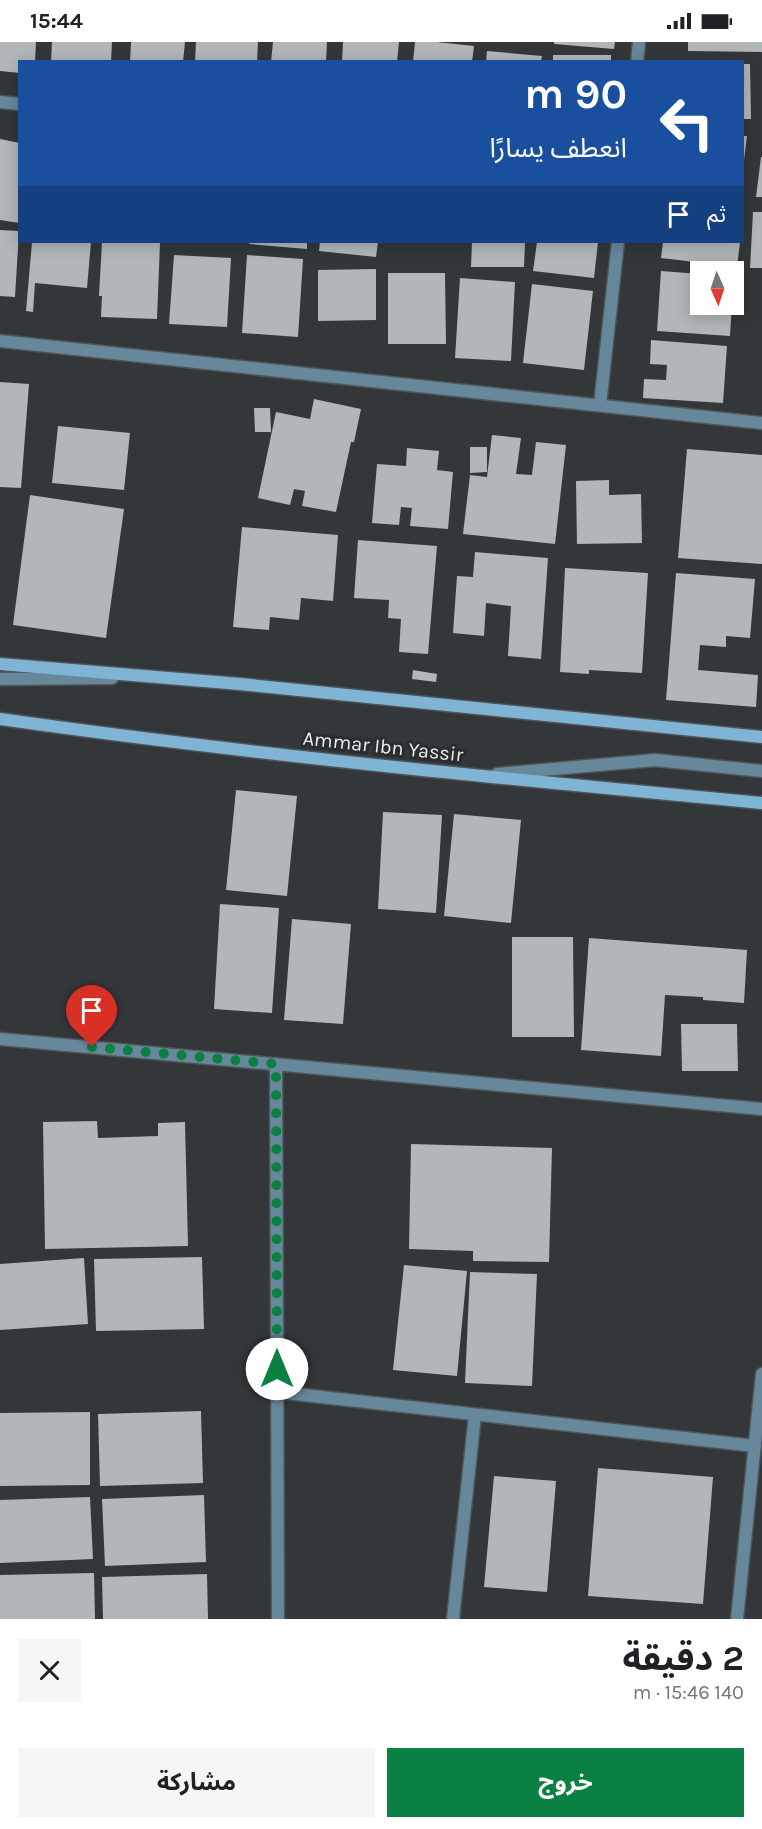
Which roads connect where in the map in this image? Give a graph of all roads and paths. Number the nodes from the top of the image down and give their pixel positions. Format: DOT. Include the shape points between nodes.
graph roads {
  1 [pos="639,42"];
  2 [pos="637,60"];
  3 [pos="0,102"];
  4 [pos="18,104"];
  5 [pos="618,243"];
  6 [pos="0,341"];
  7 [pos="600,405"];
  8 [pos="762,423"];
  9 [pos="0,664"];
  10 [pos="155,677"];
  11 [pos="0,679"];
  12 [pos="0,719"];
  13 [pos="762,737"];
  14 [pos="762,771"];
  15 [pos="481,776"];
  16 [pos="762,803"];
  17 [pos="0,1039"];
  18 [pos="276,1064"];
  19 [pos="762,1108"];
  20 [pos="762,1374"];
  21 [pos="277,1392"];
  22 [pos="475,1414"];
  23 [pos="755,1446"];
  24 [pos="278,1619"];
  25 [pos="453,1619"];
  26 [pos="737,1619"];
  27 [pos="746,1619"];
  1 -- 2 [label="street"];
  3 -- 4 [label="street"];
  5 -- 7 [label="street"];
  6 -- 7 [label="street"];
  7 -- 8 [label="street"];
  9 -- 10 [label="street"];
  10 -- 11 [label="street"];
  10 -- 13 [label="street"];
  12 -- 15 [label="street, Ammar Ibn Yassir" via="146,740"];
  14 -- 15 [label="street" via="656,760"];
  15 -- 16 [label="street, Ammar Ibn Yassir"];
  17 -- 18 [label="street"];
  18 -- 19 [label="street"];
  18 -- 21 [label="street"];
  20 -- 23 [label="street"];
  21 -- 22 [label="street"];
  21 -- 24 [label="street"];
  22 -- 23 [label="street"];
  22 -- 25 [label="street"];
  23 -- 26 [label="street"];
  26 -- 27 [label="street"];
}
